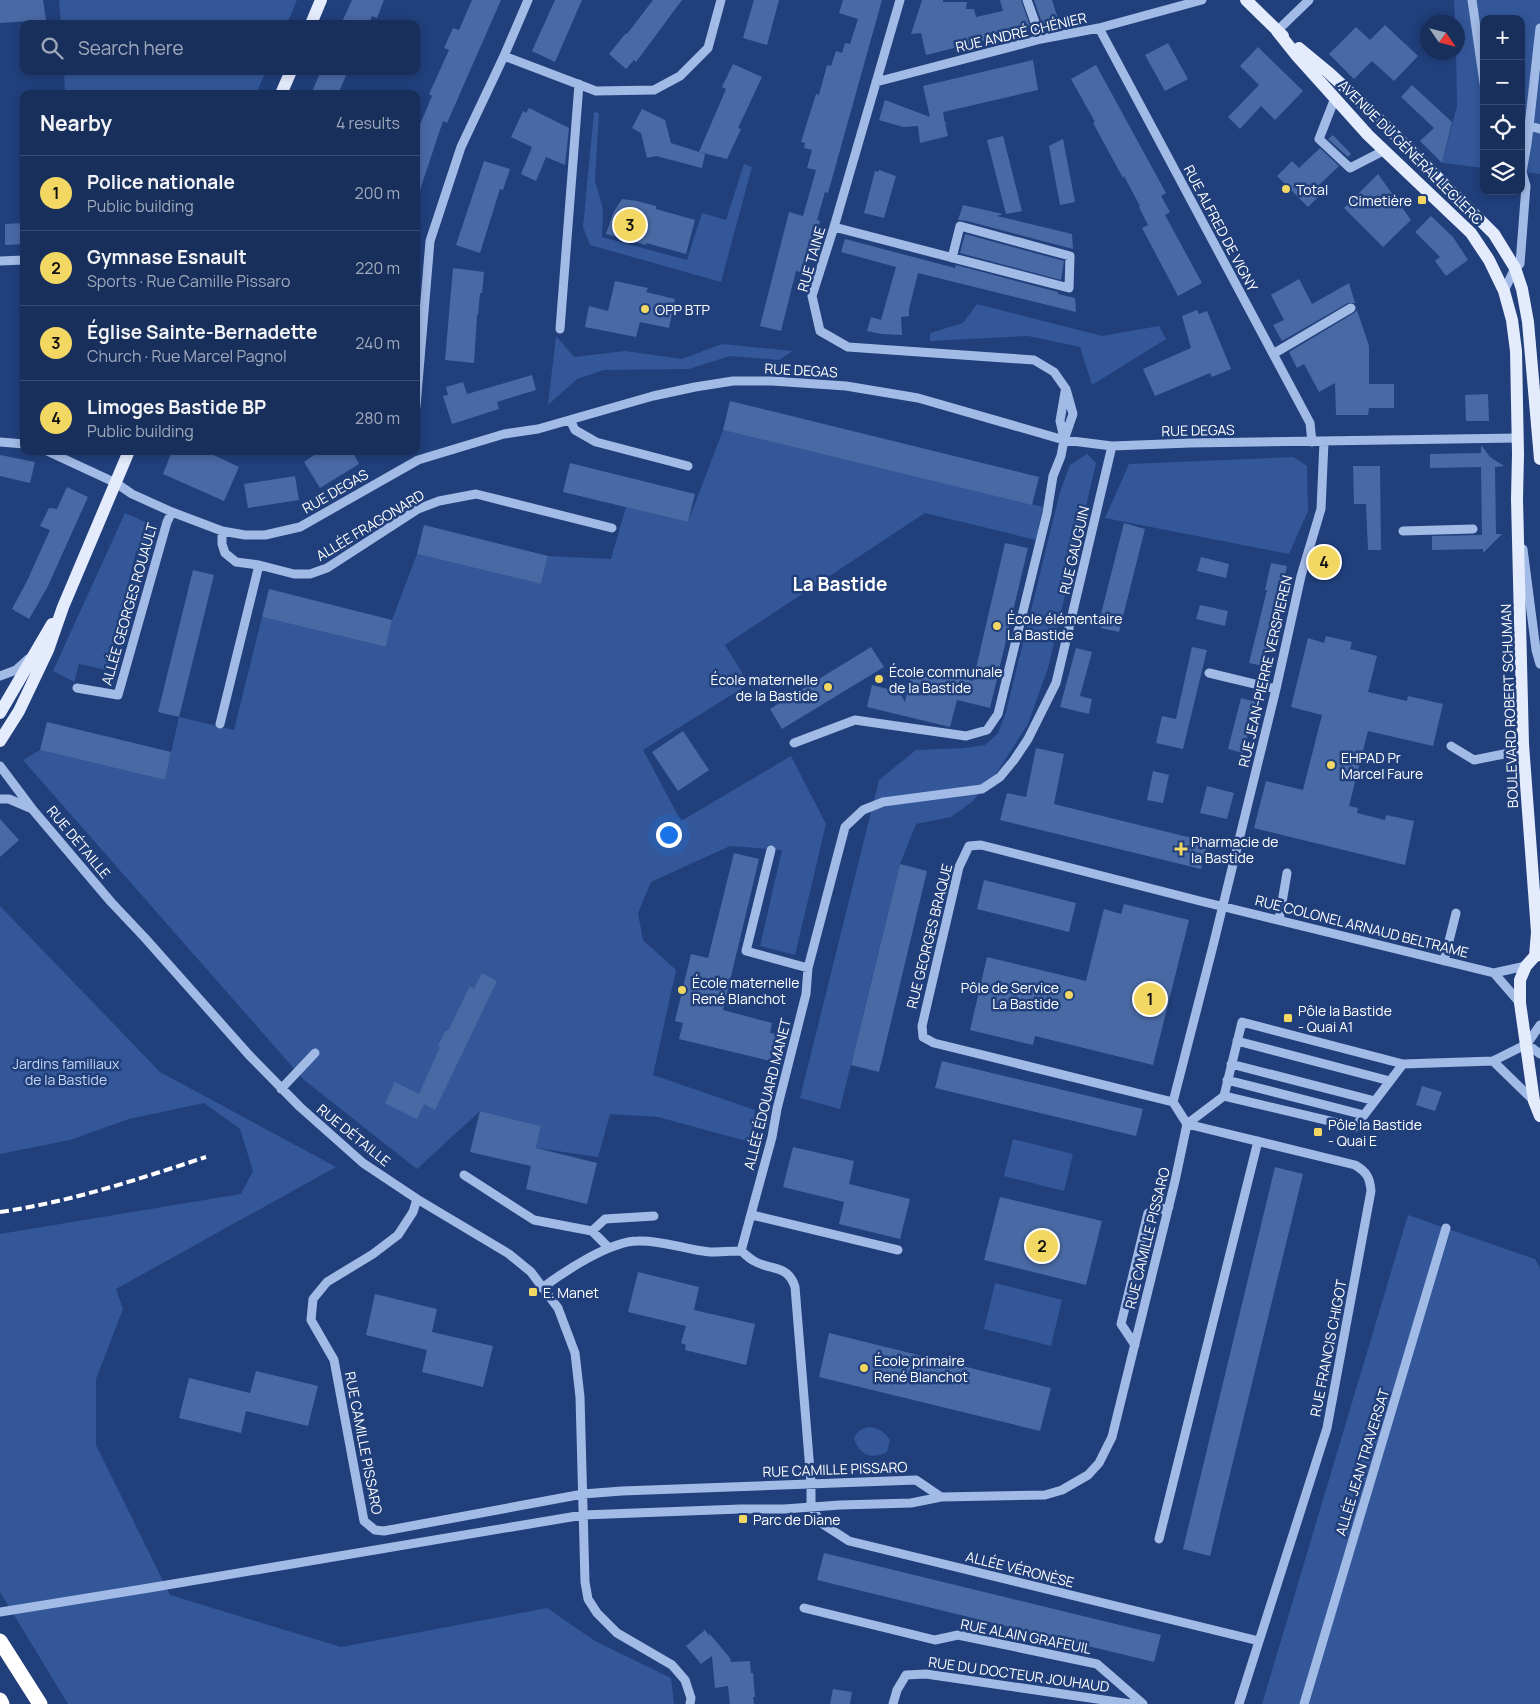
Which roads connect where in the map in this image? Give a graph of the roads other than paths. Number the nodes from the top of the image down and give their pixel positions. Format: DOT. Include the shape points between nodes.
graph roads {
  1 [pos="321,0"];
  2 [pos="528,0"];
  3 [pos="721,0"];
  4 [pos="900,0"];
  5 [pos="1027,0"];
  6 [pos="1202,0"];
  7 [pos="1246,0"];
  8 [pos="1309,0"];
  9 [pos="1472,0"];
  10 [pos="313,20"];
  11 [pos="1099,28"];
  12 [pos="1540,28"];
  13 [pos="1277,30"];
  14 [pos="1041,40"];
  15 [pos="504,56"];
  16 [pos="1481,60"];
  17 [pos="289,75"];
  18 [pos="876,82"];
  19 [pos="580,84"];
  20 [pos="283,90"];
  21 [pos="1335,98"];
  22 [pos="1530,126"];
  23 [pos="1540,129"];
  24 [pos="1525,139"];
  25 [pos="1385,150"];
  26 [pos="1523,150"];
  27 [pos="834,227"];
  28 [pos="952,258"];
  29 [pos="20,260"];
  30 [pos="0,261"];
  31 [pos="1515,268"];
  32 [pos="1504,291"];
  33 [pos="1351,308"];
  34 [pos="560,328"];
  35 [pos="1273,354"];
  36 [pos="420,359"];
  37 [pos="570,420"];
  38 [pos="1518,438"];
  39 [pos="1064,440"];
  40 [pos="0,442"];
  41 [pos="1312,442"];
  42 [pos="1324,442"];
  43 [pos="20,444"];
  44 [pos="1112,446"];
  45 [pos="1518,454"];
  46 [pos="56,455"];
  47 [pos="127,455"];
  48 [pos="416,456"];
  49 [pos="1540,459"];
  50 [pos="688,466"];
  51 [pos="116,483"];
  52 [pos="1517,499"];
  53 [pos="172,512"];
  54 [pos="612,528"];
  55 [pos="1473,528"];
  56 [pos="222,531"];
  57 [pos="1404,531"];
  58 [pos="259,565"];
  59 [pos="63,607"];
  60 [pos="34,653"];
  61 [pos="1540,664"];
  62 [pos="1210,673"];
  63 [pos="0,676"];
  64 [pos="77,688"];
  65 [pos="1276,689"];
  66 [pos="0,713"];
  67 [pos="220,724"];
  68 [pos="0,741"];
  69 [pos="794,743"];
  70 [pos="1451,746"];
  71 [pos="1524,753"];
  72 [pos="0,766"];
  73 [pos="0,799"];
  74 [pos="33,810"];
  75 [pos="845,827"];
  76 [pos="771,850"];
  77 [pos="1287,873"];
  78 [pos="1223,906"];
  79 [pos="1456,913"];
  80 [pos="1279,920"];
  81 [pos="1538,956"];
  82 [pos="1444,961"];
  83 [pos="1526,966"];
  84 [pos="808,968"];
  85 [pos="1494,973"];
  86 [pos="1520,1003"];
  87 [pos="1540,1025"];
  88 [pos="1237,1042"];
  89 [pos="1527,1044"];
  90 [pos="315,1053"];
  91 [pos="1540,1054"];
  92 [pos="1494,1061"];
  93 [pos="1231,1064"];
  94 [pos="1403,1064"];
  95 [pos="1228,1080"];
  96 [pos="1390,1081"];
  97 [pos="281,1089"];
  98 [pos="1224,1096"];
  99 [pos="1374,1101"];
  100 [pos="1534,1101"];
  101 [pos="1173,1102"];
  102 [pos="1364,1115"];
  103 [pos="1540,1116"];
  104 [pos="1188,1124"];
  105 [pos="1258,1141"];
  106 [pos="464,1175"];
  107 [pos="417,1199"];
  108 [pos="1169,1207"];
  109 [pos="752,1215"];
  110 [pos="654,1216"];
  111 [pos="1446,1228"];
  112 [pos="592,1231"];
  113 [pos="609,1248"];
  114 [pos="898,1250"];
  115 [pos="741,1251"];
  116 [pos="542,1288"];
  117 [pos="1135,1344"];
  118 [pos="811,1483"];
  119 [pos="583,1494"];
  120 [pos="941,1497"];
  121 [pos="811,1506"];
  122 [pos="583,1515"];
  123 [pos="1160,1539"];
  124 [pos="804,1608"];
  125 [pos="0,1612"];
  126 [pos="0,1641"];
  127 [pos="1259,1641"];
  128 [pos="0,1700"];
  129 [pos="2,1704"];
  130 [pos="40,1704"];
  131 [pos="690,1704"];
  132 [pos="893,1704"];
  133 [pos="1131,1704"];
  134 [pos="1143,1704"];
  135 [pos="1239,1704"];
  136 [pos="1304,1704"];
  1 -- 10 [label="main road"];
  2 -- 15 [label="street"];
  3 -- 19 [label="street" via="708,48 680,76 654,90 596,91"];
  4 -- 18 [label="street, RUE TAINE"];
  5 -- 14 [label="street"];
  6 -- 11 [label="street, RUE ANDRÉ CHÉNIER"];
  7 -- 13 [label="main road, AVENUE DU GÉNÉRAL LECLERC"];
  8 -- 13 [label="street"];
  9 -- 16 [label="street"];
  11 -- 14 [label="street, RUE ANDRÉ CHÉNIER"];
  11 -- 35 [label="street, RUE ALFRED DE VIGNY"];
  12 -- 22 [label="street"];
  13 -- 21 [label="main road, AVENUE DU GÉNÉRAL LECLERC"];
  13 -- 31 [label="main road, AVENUE DU GÉNÉRAL LECLERC" via="1328,72 1494,234"];
  14 -- 18 [label="street, RUE ANDRÉ CHÉNIER"];
  15 -- 19 [label="street"];
  15 -- 36 [label="street" via="460,147 430,241"];
  17 -- 20 [label="main road"];
  18 -- 27 [label="street, RUE TAINE"];
  19 -- 34 [label="street"];
  21 -- 25 [label="main road, AVENUE DU GÉNÉRAL LECLERC"];
  21 -- 25 [label="street" via="1319,139 1350,168"];
  22 -- 23 [label="street"];
  22 -- 24 [label="street"];
  25 -- 32 [label="main road, AVENUE DU GÉNÉRAL LECLERC" via="1471,233"];
  26 -- 31 [label="street" via="1522,172 1526,186 1522,245 1520,264"];
  27 -- 28 [label="street"];
  27 -- 39 [label="street, RUE TAINE" via="812,296 820,331 848,347 1034,360 1054,372 1066,390 1073,414"];
  28 -- 28 [label="street" via="1060,286 1069,288 1070,256 960,226"];
  29 -- 30 [label="street"];
  31 -- 32 [label="street"];
  31 -- 49 [label="main road, AVENUE DU GÉNÉRAL LECLERC" via="1528,322"];
  32 -- 38 [label="main road, AVENUE DU GÉNÉRAL LECLERC" via="1516,351"];
  33 -- 35 [label="street"];
  35 -- 41 [label="street, RUE ALFRED DE VIGNY" via="1310,423"];
  37 -- 39 [label="street, RUE DEGAS" via="695,386 733,381 772,381 846,386 918,398"];
  37 -- 48 [label="street, RUE DEGAS"];
  37 -- 50 [label="street" via="575,430 596,442"];
  38 -- 42 [label="street, RUE DEGAS"];
  38 -- 45 [label="main road, AVENUE DU GÉNÉRAL LECLERC"];
  39 -- 44 [label="street, RUE DEGAS"];
  39 -- 69 [label="street, RUE TAINE" via="998,714 987,730 966,736 855,720"];
  40 -- 43 [label="street"];
  41 -- 42 [label="street, RUE DEGAS"];
  41 -- 44 [label="street, RUE DEGAS"];
  42 -- 65 [label="street, RUE JEAN-PIERRE VERSPIEREN" via="1321,509 1301,576"];
  44 -- 75 [label="street, RUE GAUGUIN" via="1056,683 1014,760 1000,777 982,789 883,802 863,810"];
  45 -- 52 [label="main road, BOULEVARD ROBERT SCHUMAN"];
  46 -- 51 [label="street, RUE DEGAS"];
  47 -- 51 [label="main road"];
  48 -- 56 [label="street, RUE DEGAS" via="300,527 265,535"];
  51 -- 53 [label="street, RUE DEGAS"];
  51 -- 59 [label="main road"];
  52 -- 61 [label="street"];
  52 -- 71 [label="main road, BOULEVARD ROBERT SCHUMAN"];
  53 -- 56 [label="street, RUE DEGAS"];
  53 -- 64 [label="street, ALLÉE GEORGES ROUAULT" via="118,695"];
  54 -- 58 [label="street, ALLÉE FRAGONARD" via="476,494 418,509 328,568 310,574 294,574"];
  55 -- 57 [label="street"];
  56 -- 58 [label="street, ALLÉE FRAGONARD" via="225,553 236,562"];
  58 -- 67 [label="street"];
  59 -- 60 [label="main road"];
  59 -- 68 [label="main road" via="45,658"];
  60 -- 63 [label="street" via="16,670"];
  60 -- 66 [label="main road"];
  62 -- 65 [label="street"];
  65 -- 78 [label="street, RUE JEAN-PIERRE VERSPIEREN"];
  70 -- 71 [label="street" via="1474,760"];
  71 -- 81 [label="main road, BOULEVARD ROBERT SCHUMAN"];
  72 -- 74 [label="street, RUE DÉTAILLE"];
  73 -- 74 [label="street, RUE DÉTAILLE" via="9,799"];
  74 -- 97 [label="street, RUE DÉTAILLE" via="111,902"];
  75 -- 84 [label="street, ALLÉE ÉDOUARD MANET"];
  76 -- 84 [label="street" via="746,951"];
  77 -- 80 [label="street"];
  78 -- 80 [label="street, RUE COLONEL ARNAUD BELTRAME"];
  78 -- 101 [label="street"];
  78 -- 101 [label="street, RUE GEORGES BRAQUE" via="981,845 969,846 959,866 922,1026 923,1037 934,1043"];
  79 -- 82 [label="street"];
  80 -- 82 [label="street, RUE COLONEL ARNAUD BELTRAME"];
  81 -- 83 [label="main road"];
  82 -- 85 [label="street, RUE COLONEL ARNAUD BELTRAME"];
  83 -- 85 [label="street, RUE COLONEL ARNAUD BELTRAME"];
  83 -- 86 [label="main road" via="1520,980"];
  84 -- 109 [label="street, ALLÉE ÉDOUARD MANET" via="806,994"];
  85 -- 86 [label="street"];
  86 -- 89 [label="main road"];
  87 -- 89 [label="street"];
  88 -- 93 [label="street"];
  88 -- 94 [label="street" via="1242,1022"];
  88 -- 96 [label="street"];
  89 -- 91 [label="street"];
  89 -- 92 [label="street"];
  89 -- 100 [label="main road"];
  90 -- 97 [label="street"];
  92 -- 94 [label="street"];
  92 -- 100 [label="street"];
  93 -- 95 [label="street"];
  93 -- 99 [label="street"];
  94 -- 96 [label="street"];
  95 -- 98 [label="street"];
  95 -- 102 [label="street"];
  96 -- 99 [label="street"];
  97 -- 107 [label="street, RUE DÉTAILLE" via="363,1162"];
  98 -- 102 [label="street" via="1355,1127"];
  98 -- 104 [label="street"];
  99 -- 102 [label="street"];
  100 -- 103 [label="main road"];
  101 -- 104 [label="street"];
  104 -- 105 [label="street, RUE FRANCIS CHIGOT"];
  104 -- 108 [label="street, RUE CAMILLE PISSARO"];
  105 -- 123 [label="street"];
  105 -- 127 [label="street, RUE FRANCIS CHIGOT" via="1355,1165 1370,1179 1371,1191 1327,1428"];
  106 -- 112 [label="street" via="534,1220"];
  107 -- 116 [label="street, RUE DÉTAILLE" via="509,1254 531,1272"];
  107 -- 119 [label="street, RUE CAMILLE PISSARO" via="413,1212 398,1235 327,1282 313,1300 311,1320 334,1360 364,1521 376,1530 384,1531"];
  108 -- 117 [label="street, RUE CAMILLE PISSARO"];
  108 -- 117 [label="street" via="1148,1213 1135,1265 1121,1324"];
  109 -- 114 [label="street"];
  109 -- 115 [label="street, ALLÉE ÉDOUARD MANET"];
  110 -- 112 [label="street" via="605,1219"];
  111 -- 136 [label="street, ALLÉE JEAN TRAVERSAT"];
  112 -- 113 [label="street"];
  113 -- 115 [label="street" via="635,1241 654,1241 710,1252"];
  113 -- 116 [label="street"];
  115 -- 118 [label="street" via="754,1262 783,1270 795,1288"];
  116 -- 119 [label="street, RUE DÉTAILLE" via="558,1308 575,1354 580,1397"];
  117 -- 120 [label="street, RUE CAMILLE PISSARO" via="1112,1437 1099,1463 1088,1475 1062,1490 1045,1495"];
  118 -- 119 [label="street, RUE CAMILLE PISSARO"];
  118 -- 120 [label="street, RUE CAMILLE PISSARO" via="916,1480"];
  118 -- 121 [label="street"];
  119 -- 122 [label="street"];
  120 -- 121 [label="street" via="911,1503"];
  121 -- 122 [label="street"];
  121 -- 127 [label="street, ALLÉE VÉRONÈSE" via="820,1523 849,1541"];
  122 -- 125 [label="street"];
  122 -- 131 [label="street" via="588,1599 617,1633 672,1665 685,1680"];
  124 -- 134 [label="street, RUE ALAIN GRAFEUIL" via="935,1640 958,1635 1098,1664"];
  126 -- 130 [label="highway"];
  127 -- 135 [label="street, RUE FRANCIS CHIGOT"];
  128 -- 129 [label="highway"];
  132 -- 133 [label="street, RUE DU DOCTEUR JOUHAUD" via="906,1675 926,1674"];
}
